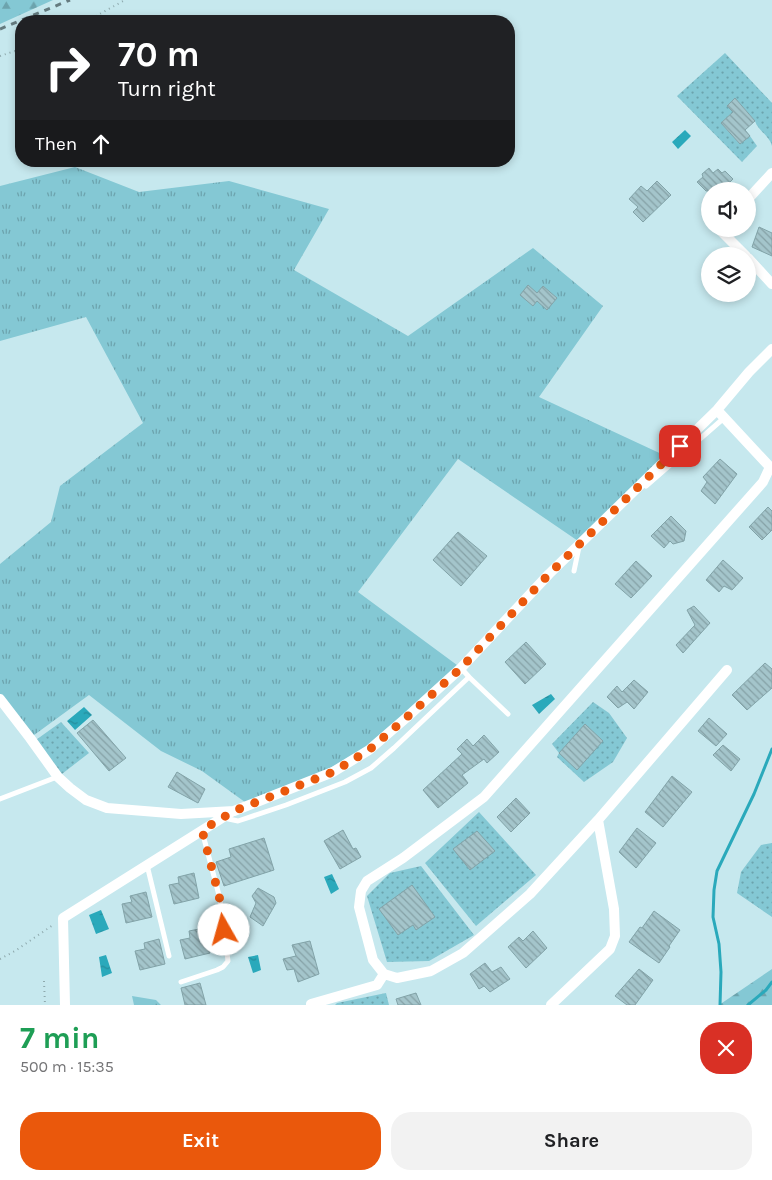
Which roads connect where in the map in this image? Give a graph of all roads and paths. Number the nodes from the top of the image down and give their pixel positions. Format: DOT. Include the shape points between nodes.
graph roads {
  1 [pos="125,0"];
  2 [pos="98,15"];
  3 [pos="15,51"];
  4 [pos="0,56"];
  5 [pos="772,173"];
  6 [pos="756,190"];
  7 [pos="727,237"];
  8 [pos="736,247"];
  9 [pos="756,267"];
  10 [pos="772,284"];
  11 [pos="772,349"];
  12 [pos="720,414"];
  13 [pos="771,468"];
  14 [pos="580,543"];
  15 [pos="574,571"];
  16 [pos="461,668"];
  17 [pos="726,670"];
  18 [pos="469,677"];
  19 [pos="0,699"];
  20 [pos="508,714"];
  21 [pos="58,777"];
  22 [pos="0,799"];
  23 [pos="234,811"];
  24 [pos="223,818"];
  25 [pos="598,820"];
  26 [pos="202,830"];
  27 [pos="147,865"];
  28 [pos="63,918"];
  29 [pos="169,956"];
  30 [pos="0,959"];
  31 [pos="384,974"];
  32 [pos="44,980"];
  33 [pos="181,982"];
  34 [pos="311,1004"];
  35 [pos="45,1005"];
  36 [pos="64,1005"];
  37 [pos="551,1005"];
  1 -- 2 [label="path"];
  3 -- 4 [label="path"];
  5 -- 6 [label="street"];
  7 -- 8 [label="street"];
  9 -- 10 [label="street"];
  11 -- 12 [label="street" via="749,372"];
  12 -- 13 [label="street"];
  12 -- 14 [label="street"];
  13 -- 31 [label="street" via="763,482 484,797 367,882 361,891 359,907 373,960"];
  14 -- 15 [label="lane"];
  14 -- 16 [label="street"];
  16 -- 18 [label="lane"];
  16 -- 23 [label="street" via="369,750 333,772"];
  17 -- 25 [label="street"];
  18 -- 20 [label="lane"];
  18 -- 24 [label="lane" via="371,768 345,782 278,808 238,821"];
  19 -- 21 [label="street"];
  21 -- 22 [label="lane"];
  21 -- 23 [label="street" via="86,800 107,808 181,814"];
  23 -- 24 [label="street"];
  24 -- 26 [label="street"];
  25 -- 31 [label="street" via="530,894 463,952 431,971 397,978"];
  25 -- 37 [label="street" via="614,909 614,936 610,949"];
  26 -- 27 [label="street"];
  26 -- 33 [label="lane" via="220,900 228,961 217,970"];
  27 -- 28 [label="street"];
  27 -- 29 [label="lane"];
  28 -- 30 [label="path"];
  28 -- 36 [label="street"];
  31 -- 34 [label="street" via="377,985"];
  32 -- 35 [label="path"];
}
